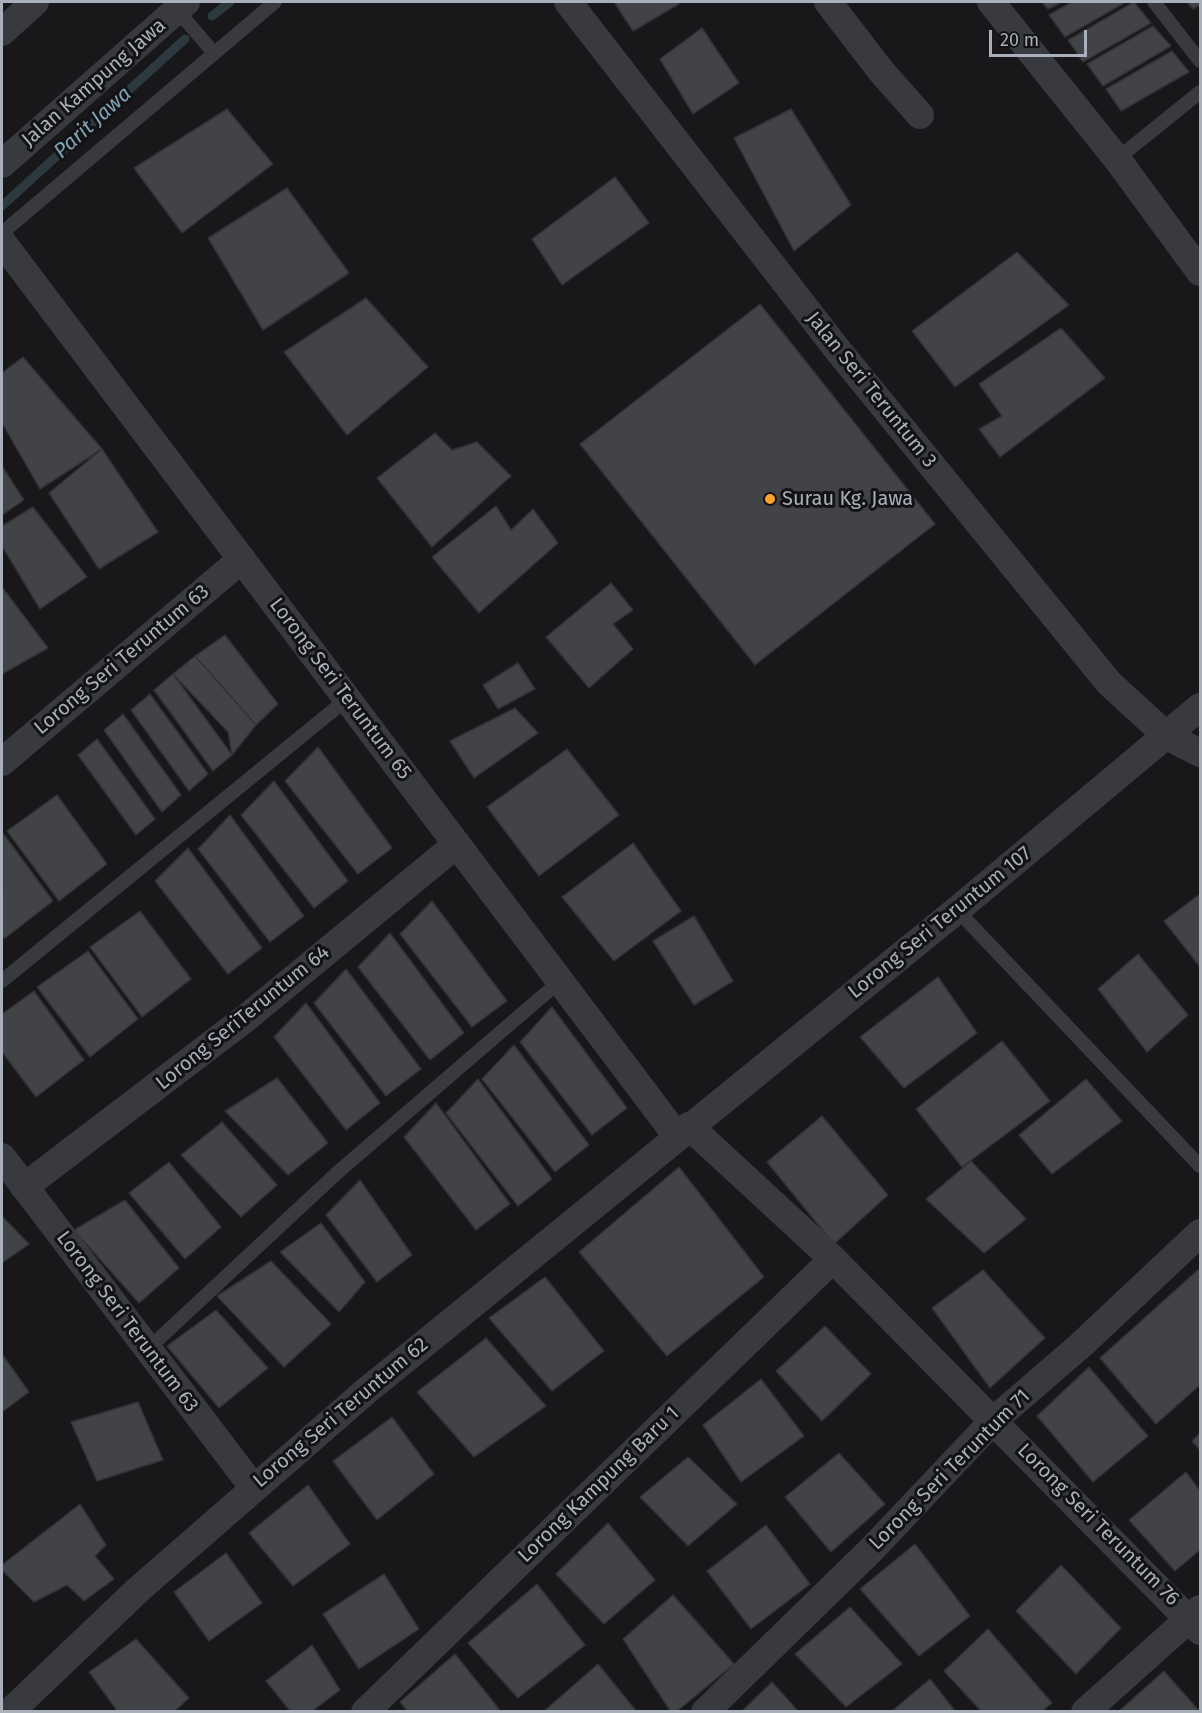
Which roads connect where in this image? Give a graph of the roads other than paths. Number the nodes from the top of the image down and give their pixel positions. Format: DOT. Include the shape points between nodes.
graph roads {
  1 [pos="35,2"];
  2 [pos="275,2"];
  3 [pos="568,2"];
  4 [pos="828,2"];
  5 [pos="991,2"];
  6 [pos="1154,2"];
  7 [pos="181,6"];
  8 [pos="2,33"];
  9 [pos="213,52"];
  10 [pos="1200,61"];
  11 [pos="1200,92"];
  12 [pos="920,115"];
  13 [pos="1117,159"];
  14 [pos="2,164"];
  15 [pos="2,233"];
  16 [pos="2,242"];
  17 [pos="1200,272"];
  18 [pos="242,559"];
  19 [pos="347,699"];
  20 [pos="1200,707"];
  21 [pos="1167,736"];
  22 [pos="1200,753"];
  23 [pos="2,762"];
  24 [pos="458,844"];
  25 [pos="957,910"];
  26 [pos="2,981"];
  27 [pos="560,981"];
  28 [pos="683,1131"];
  29 [pos="2,1156"];
  30 [pos="1200,1166"];
  31 [pos="24,1187"];
  32 [pos="1200,1233"];
  33 [pos="833,1259"];
  34 [pos="148,1350"];
  35 [pos="994,1420"];
  36 [pos="253,1487"];
  37 [pos="1197,1620"];
  38 [pos="13,1702"];
  39 [pos="365,1712"];
  40 [pos="705,1712"];
  41 [pos="1084,1712"];
  1 -- 8 [label="street"];
  2 -- 9 [label="lane"];
  3 -- 21 [label="street, Jalan Seri Teruntum 3" via="837,349 1109,683"];
  4 -- 12 [label="street"];
  5 -- 13 [label="street"];
  6 -- 10 [label="lane"];
  7 -- 9 [label="lane"];
  7 -- 14 [label="street, Jalan Kampung Jawa"];
  9 -- 15 [label="lane"];
  11 -- 13 [label="lane"];
  13 -- 17 [label="street"];
  16 -- 18 [label="street, Lorong Seri Teruntum 65"];
  18 -- 19 [label="street, Lorong Seri Teruntum 65"];
  18 -- 23 [label="street, Lorong Seri Teruntum 63"];
  19 -- 24 [label="street, Lorong Seri Teruntum 65"];
  19 -- 26 [label="lane"];
  20 -- 21 [label="street, Lorong Seri Teruntum 107"];
  21 -- 22 [label="street, Jalan Seri Teruntum 3"];
  21 -- 25 [label="street, Lorong Seri Teruntum 107"];
  24 -- 27 [label="street, Lorong Seri Teruntum 65"];
  24 -- 31 [label="street, Lorong SeriTeruntum 64" via="246,1018"];
  25 -- 28 [label="street, Lorong Seri Teruntum 107"];
  25 -- 30 [label="lane"];
  27 -- 28 [label="street, Lorong Seri Teruntum 65"];
  27 -- 34 [label="lane" via="338,1172"];
  28 -- 33 [label="street, Lorong Seri Teruntum 65"];
  28 -- 36 [label="street, Lorong Seri Teruntum 62"];
  29 -- 31 [label="street, Lorong Seri Teruntum 63"];
  31 -- 34 [label="street, Lorong Seri Teruntum 63"];
  32 -- 35 [label="street, Lorong Seri Teruntum 71"];
  33 -- 35 [label="street, Lorong Seri Teruntum 76"];
  33 -- 39 [label="street, Lorong Kampung Baru 1"];
  34 -- 36 [label="street, Lorong Seri Teruntum 63"];
  35 -- 37 [label="street, Lorong Seri Teruntum 76"];
  35 -- 40 [label="street, Lorong Seri Teruntum 71" via="872,1549"];
  36 -- 38 [label="street, Lorong Seri Teruntum 62"];
  37 -- 41 [label="street"];
}
